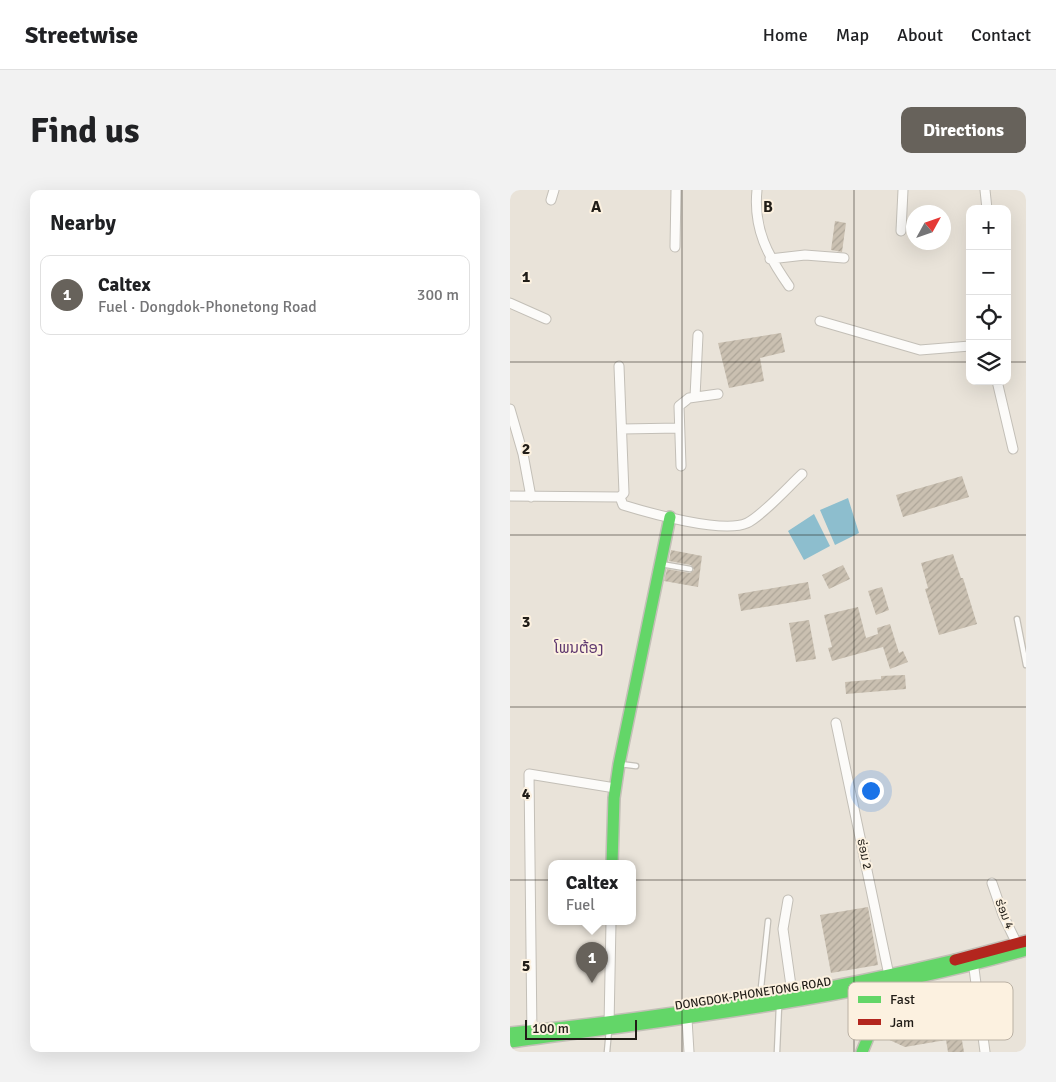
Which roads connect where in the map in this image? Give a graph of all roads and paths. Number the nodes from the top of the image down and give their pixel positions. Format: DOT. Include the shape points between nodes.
graph roads {
  1 [pos="554,190"];
  2 [pos="676,190"];
  3 [pos="757,190"];
  4 [pos="904,190"];
  5 [pos="985,190"];
  6 [pos="551,200"];
  7 [pos="987,205"];
  8 [pos="900,231"];
  9 [pos="675,247"];
  10 [pos="844,258"];
  11 [pos="770,259"];
  12 [pos="789,286"];
  13 [pos="510,303"];
  14 [pos="546,319"];
  15 [pos="820,321"];
  16 [pos="698,335"];
  17 [pos="966,346"];
  18 [pos="619,366"];
  19 [pos="998,385"];
  20 [pos="718,394"];
  21 [pos="695,397"];
  22 [pos="510,409"];
  23 [pos="679,428"];
  24 [pos="622,429"];
  25 [pos="1013,449"];
  26 [pos="681,466"];
  27 [pos="802,474"];
  28 [pos="510,496"];
  29 [pos="531,497"];
  30 [pos="620,497"];
  31 [pos="670,517"];
  32 [pos="660,564"];
  33 [pos="690,569"];
  34 [pos="1017,618"];
  35 [pos="1026,665"];
  36 [pos="836,723"];
  37 [pos="619,764"];
  38 [pos="636,766"];
  39 [pos="615,788"];
  40 [pos="612,860"];
  41 [pos="992,882"];
  42 [pos="788,900"];
  43 [pos="768,921"];
  44 [pos="611,925"];
  45 [pos="1023,945"];
  46 [pos="973,960"];
  47 [pos="890,980"];
  48 [pos="875,982"];
  49 [pos="881,982"];
  50 [pos="976,982"];
  51 [pos="848,986"];
  52 [pos="848,990"];
  53 [pos="792,993"];
  54 [pos="759,999"];
  55 [pos="779,1006"];
  56 [pos="688,1019"];
  57 [pos="609,1025"];
  58 [pos="510,1034"];
  59 [pos="532,1035"];
  60 [pos="867,1040"];
  61 [pos="510,1042"];
  62 [pos="607,1052"];
  63 [pos="689,1052"];
  64 [pos="777,1052"];
  65 [pos="862,1052"];
  1 -- 6 [label="street"];
  2 -- 9 [label="street"];
  3 -- 11 [label="street" via="760,232"];
  4 -- 8 [label="street"];
  5 -- 7 [label="street"];
  10 -- 11 [label="street" via="805,255"];
  11 -- 12 [label="street"];
  13 -- 14 [label="street"];
  15 -- 17 [label="street" via="920,350"];
  16 -- 21 [label="street"];
  18 -- 24 [label="street"];
  19 -- 25 [label="street"];
  20 -- 21 [label="street"];
  21 -- 23 [label="street" via="685,400 680,406"];
  22 -- 29 [label="street"];
  23 -- 24 [label="street"];
  23 -- 26 [label="street"];
  24 -- 30 [label="street" via="624,493"];
  27 -- 31 [label="street" via="746,524 729,526"];
  28 -- 29 [label="street"];
  29 -- 30 [label="street"];
  30 -- 31 [label="street" via="623,505"];
  31 -- 32 [label="main road"];
  32 -- 33 [label="lane"];
  32 -- 37 [label="main road"];
  34 -- 35 [label="lane"];
  36 -- 47 [label="street, ຮ່ອມ 2"];
  37 -- 38 [label="lane"];
  37 -- 39 [label="main road"];
  39 -- 40 [label="main road"];
  39 -- 59 [label="street" via="528,774"];
  41 -- 45 [label="street, ຮ່ອມ 4" via="1003,916"];
  42 -- 53 [label="street" via="783,929"];
  43 -- 54 [label="lane"];
  44 -- 57 [label="street"];
  45 -- 46 [label="main road, DONGDOK-PHONETONG ROAD"];
  46 -- 47 [label="main road, DONGDOK-PHONETONG ROAD"];
  46 -- 50 [label="street"];
  47 -- 48 [label="main road, DONGDOK-PHONETONG ROAD"];
  47 -- 49 [label="main road, DONGDOK-PHONETONG ROAD"];
  51 -- 53 [label="main road, DONGDOK-PHONETONG ROAD"];
  52 -- 55 [label="main road, DONGDOK-PHONETONG ROAD"];
  53 -- 54 [label="main road, DONGDOK-PHONETONG ROAD"];
  54 -- 57 [label="main road, DONGDOK-PHONETONG ROAD"];
  55 -- 56 [label="main road, DONGDOK-PHONETONG ROAD"];
  55 -- 64 [label="lane"];
  56 -- 57 [label="main road, DONGDOK-PHONETONG ROAD"];
  56 -- 63 [label="street"];
  57 -- 59 [label="main road, DONGDOK-PHONETONG ROAD"];
  57 -- 62 [label="lane"];
  58 -- 59 [label="main road, DONGDOK-PHONETONG ROAD"];
  59 -- 61 [label="main road, DONGDOK-PHONETONG ROAD"];
  60 -- 65 [label="main road"];
}
